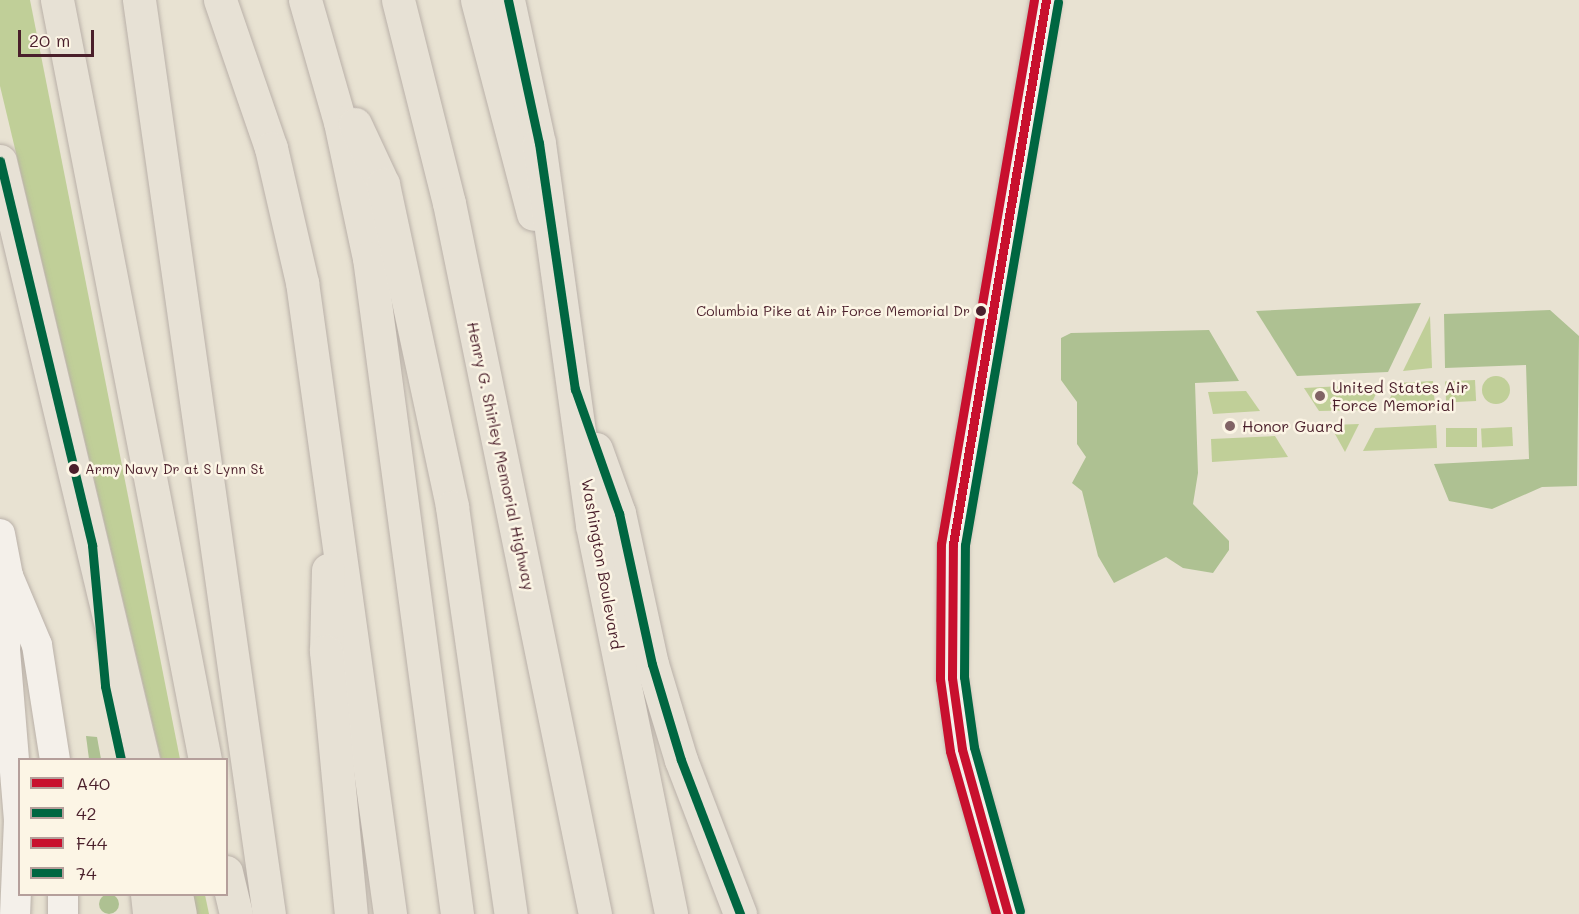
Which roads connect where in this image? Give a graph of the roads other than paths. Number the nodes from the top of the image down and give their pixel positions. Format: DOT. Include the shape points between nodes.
graph roads {
  1 [pos="57,0"];
  2 [pos="139,0"];
  3 [pos="220,0"];
  4 [pos="305,0"];
  5 [pos="398,0"];
  6 [pos="477,0"];
  7 [pos="508,0"];
  8 [pos="1046,0"];
  9 [pos="322,52"];
  10 [pos="0,161"];
  11 [pos="0,195"];
  12 [pos="18,238"];
  13 [pos="559,293"];
  14 [pos="575,389"];
  15 [pos="330,464"];
  16 [pos="0,534"];
  17 [pos="92,545"];
  18 [pos="4,576"];
  19 [pos="55,758"];
  20 [pos="121,758"];
  21 [pos="143,758"];
  22 [pos="205,758"];
  23 [pos="18,808"];
  24 [pos="18,844"];
  25 [pos="228,880"];
  26 [pos="63,896"];
  27 [pos="147,896"];
  28 [pos="176,896"];
  29 [pos="15,914"];
  30 [pos="63,914"];
  31 [pos="149,914"];
  32 [pos="180,914"];
  33 [pos="236,914"];
  34 [pos="269,914"];
  35 [pos="351,914"];
  36 [pos="390,914"];
  37 [pos="456,914"];
  38 [pos="511,914"];
  39 [pos="595,914"];
  40 [pos="671,914"];
  41 [pos="740,914"];
  42 [pos="1008,914"];
  1 -- 22 [label="highway"];
  2 -- 34 [label="highway"];
  3 -- 15 [label="highway" via="287,213"];
  4 -- 9 [label="highway"];
  5 -- 39 [label="highway, Henry G. Shirley Memorial Highway" via="449,203"];
  6 -- 13 [label="highway" via="514,157"];
  7 -- 13 [label="highway, Washington Boulevard" via="538,143"];
  8 -- 42 [label="main road" via="953,544 952,678 962,749"];
  9 -- 37 [label="highway" via="371,270"];
  9 -- 38 [label="highway" via="383,184 466,582"];
  10 -- 12 [label="highway"];
  11 -- 12 [label="highway"];
  12 -- 17 [label="highway"];
  13 -- 14 [label="highway, Washington Boulevard"];
  14 -- 40 [label="highway, Washington Boulevard" via="592,525"];
  14 -- 41 [label="highway" via="619,513 648,645 681,760"];
  15 -- 35 [label="highway" via="326,651"];
  15 -- 36 [label="highway"];
  16 -- 18 [label="main road"];
  17 -- 20 [label="highway" via="105,686"];
  17 -- 21 [label="highway"];
  18 -- 19 [label="main road" via="37,645"];
  18 -- 23 [label="main road" via="5,650"];
  24 -- 29 [label="main road"];
  25 -- 33 [label="highway"];
  26 -- 30 [label="main road"];
  27 -- 31 [label="highway"];
  28 -- 32 [label="highway"];
}
